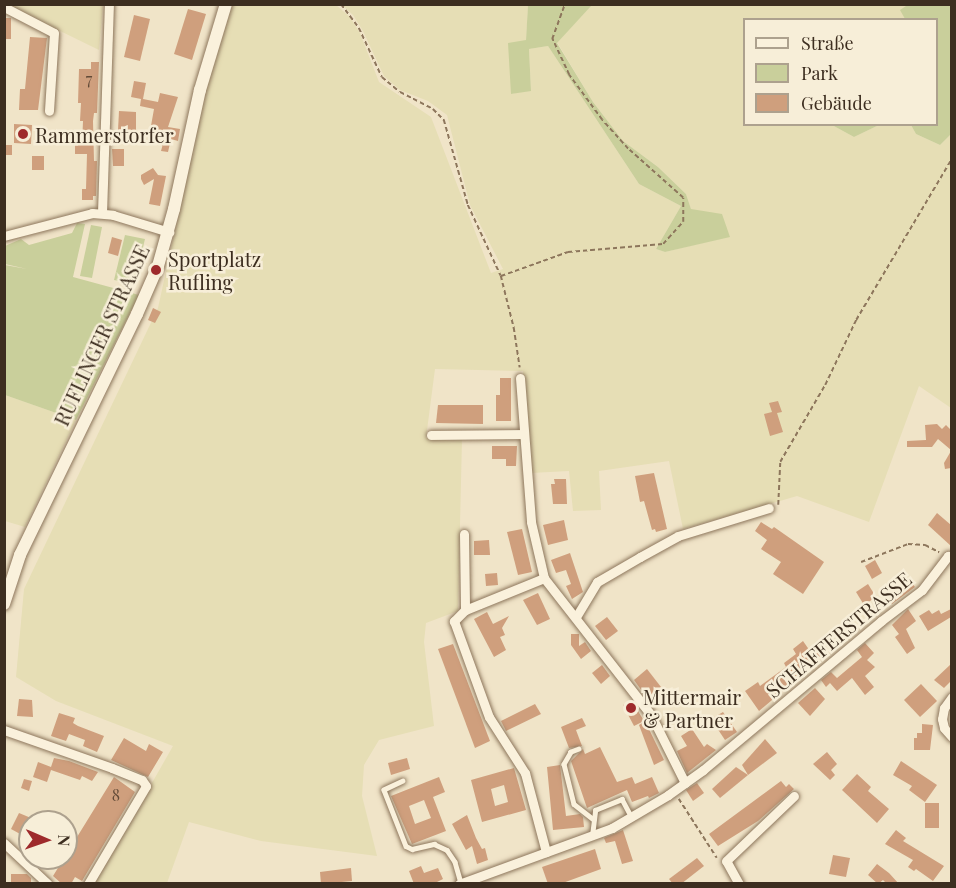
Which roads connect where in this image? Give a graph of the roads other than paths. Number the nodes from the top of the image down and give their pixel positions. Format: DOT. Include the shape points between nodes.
graph roads {
  1 [pos="109,4"];
  2 [pos="226,4"];
  3 [pos="4,7"];
  4 [pos="49,111"];
  5 [pos="102,213"];
  6 [pos="169,232"];
  7 [pos="4,236"];
  8 [pos="520,378"];
  9 [pos="523,434"];
  10 [pos="431,435"];
  11 [pos="773,507"];
  12 [pos="464,534"];
  13 [pos="950,556"];
  14 [pos="544,578"];
  15 [pos="5,603"];
  16 [pos="465,610"];
  17 [pos="576,617"];
  18 [pos="951,697"];
  19 [pos="4,730"];
  20 [pos="951,737"];
  21 [pos="579,749"];
  22 [pos="403,782"];
  23 [pos="685,783"];
  24 [pos="794,796"];
  25 [pos="592,818"];
  26 [pos="632,818"];
  27 [pos="592,836"];
  28 [pos="4,843"];
  29 [pos="546,852"];
  30 [pos="460,883"];
  31 [pos="48,884"];
  32 [pos="88,884"];
  33 [pos="739,884"];
  1 -- 5 [label="street"];
  2 -- 6 [label="street, RUFLINGER STRASSE" via="198,99"];
  3 -- 4 [label="street" via="54,33"];
  5 -- 6 [label="street"];
  5 -- 7 [label="street" via="83,214"];
  6 -- 15 [label="street, RUFLINGER STRASSE" via="142,303 20,555"];
  8 -- 9 [label="street"];
  9 -- 10 [label="street"];
  9 -- 14 [label="street" via="531,522"];
  11 -- 17 [label="street" via="678,536 640,557 597,582"];
  12 -- 16 [label="street"];
  13 -- 23 [label="street, SCHAFFERSTRASSE" via="922,590"];
  14 -- 16 [label="street"];
  14 -- 17 [label="street"];
  16 -- 29 [label="street" via="454,621 460,639 489,717 525,773"];
  17 -- 23 [label="street" via="651,715"];
  18 -- 20 [label="street" via="942,719"];
  19 -- 32 [label="street" via="112,768 142,780 146,786"];
  21 -- 25 [label="lane" via="571,752 564,764 574,804"];
  22 -- 30 [label="lane" via="384,790 406,846 412,849 434,844 447,850 455,862"];
  23 -- 26 [label="street, SCHAFFERSTRASSE"];
  24 -- 33 [label="street" via="726,861"];
  25 -- 26 [label="lane" via="595,810 622,799"];
  25 -- 27 [label="lane"];
  26 -- 27 [label="street, SCHAFFERSTRASSE"];
  27 -- 29 [label="street, SCHAFFERSTRASSE"];
  28 -- 31 [label="street"];
  29 -- 30 [label="street, SCHAFFERSTRASSE"];
}
